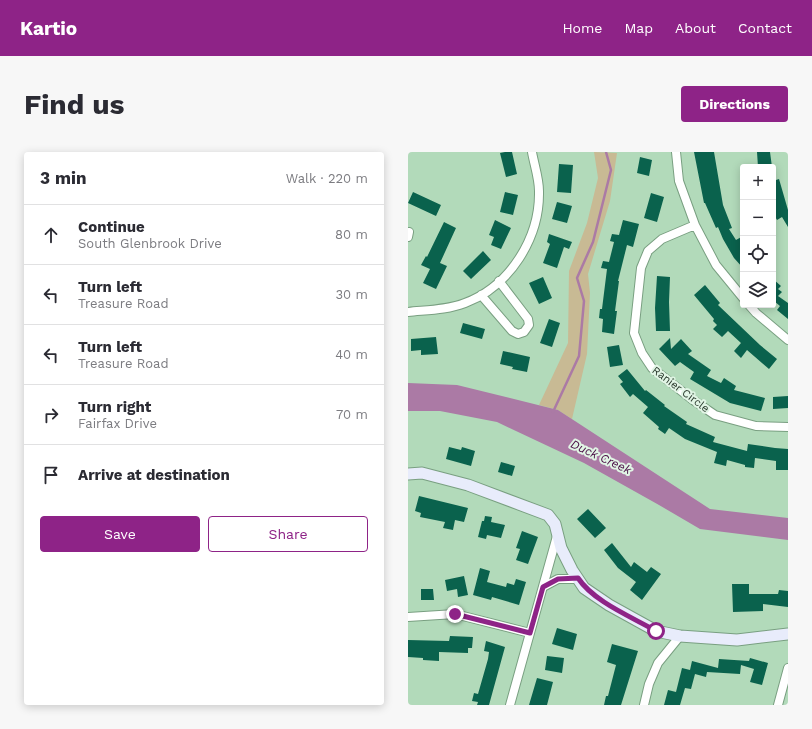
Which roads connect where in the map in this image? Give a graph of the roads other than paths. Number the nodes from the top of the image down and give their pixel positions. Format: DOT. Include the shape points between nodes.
graph roads {
  1 [pos="532,152"];
  2 [pos="676,152"];
  3 [pos="695,225"];
  4 [pos="499,281"];
  5 [pos="740,294"];
  6 [pos="481,295"];
  7 [pos="752,308"];
  8 [pos="408,312"];
  9 [pos="788,340"];
  10 [pos="788,427"];
  11 [pos="408,474"];
  12 [pos="558,535"];
  13 [pos="578,578"];
  14 [pos="543,587"];
  15 [pos="408,617"];
  16 [pos="530,633"];
  17 [pos="788,634"];
  18 [pos="680,636"];
  19 [pos="788,668"];
  20 [pos="510,705"];
  21 [pos="644,705"];
  22 [pos="778,705"];
  1 -- 4 [label="street" via="540,189 538,214 531,237 517,262"];
  2 -- 3 [label="street" via="679,181"];
  3 -- 5 [label="street" via="716,265"];
  3 -- 10 [label="street, Ranier Circle" via="662,239 648,251 641,268 634,333 642,353 652,368 715,414 756,426"];
  4 -- 6 [label="street"];
  4 -- 6 [label="street" via="528,319 529,325 524,332 518,334 512,331"];
  6 -- 8 [label="street" via="447,308"];
  7 -- 9 [label="street"];
  11 -- 12 [label="street" via="422,473 445,479 548,515 555,524"];
  12 -- 13 [label="street" via="561,548"];
  12 -- 14 [label="street"];
  13 -- 14 [label="street" via="558,579"];
  13 -- 18 [label="street" via="584,588 616,609 656,631"];
  14 -- 16 [label="street"];
  15 -- 16 [label="street" via="455,614"];
  16 -- 20 [label="street"];
  17 -- 18 [label="street" via="737,640"];
  18 -- 21 [label="street" via="658,663"];
  19 -- 22 [label="street"];
}
